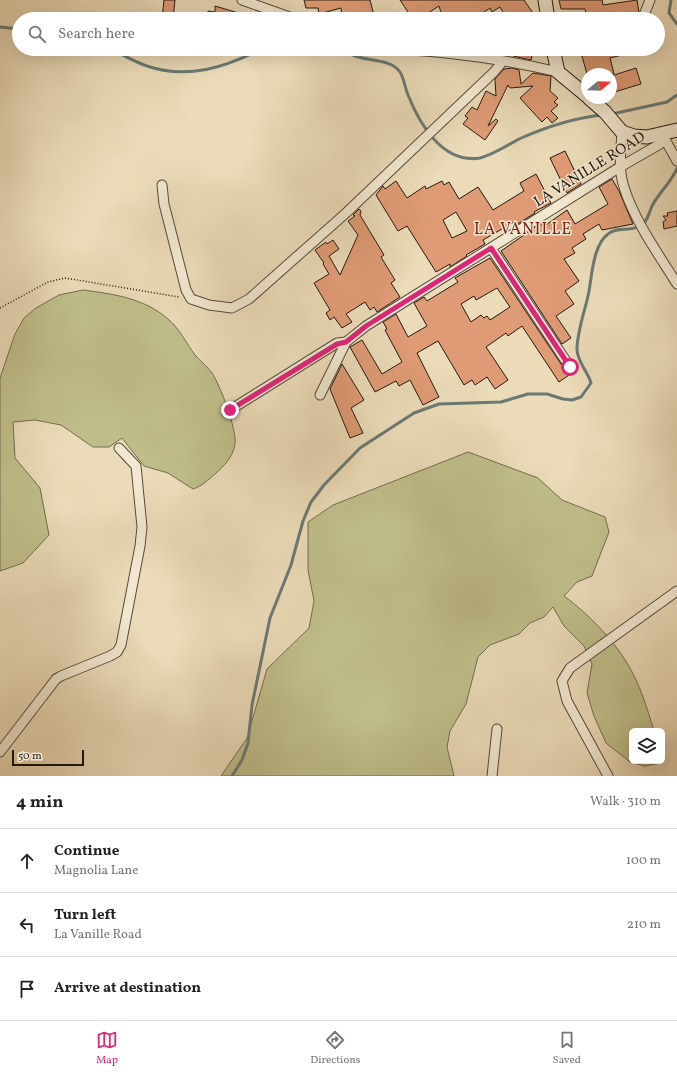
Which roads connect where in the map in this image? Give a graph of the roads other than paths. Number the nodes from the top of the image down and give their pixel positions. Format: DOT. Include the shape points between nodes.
graph roads {
  1 [pos="242,0"];
  2 [pos="545,0"];
  3 [pos="650,0"];
  4 [pos="275,12"];
  5 [pos="547,12"];
  6 [pos="645,12"];
  7 [pos="472,56"];
  8 [pos="555,56"];
  9 [pos="503,61"];
  10 [pos="558,72"];
  11 [pos="581,91"];
  12 [pos="596,104"];
  13 [pos="619,129"];
  14 [pos="677,130"];
  15 [pos="662,134"];
  16 [pos="677,162"];
  17 [pos="620,167"];
  18 [pos="162,185"];
  19 [pos="491,248"];
  20 [pos="677,284"];
  21 [pos="346,342"];
  22 [pos="570,367"];
  23 [pos="320,395"];
  24 [pos="230,410"];
  25 [pos="119,448"];
  26 [pos="677,591"];
  27 [pos="497,729"];
  28 [pos="0,752"];
  29 [pos="492,776"];
  30 [pos="608,776"];
  1 -- 4 [label="street"];
  2 -- 5 [label="street"];
  3 -- 6 [label="street"];
  7 -- 9 [label="street"];
  8 -- 10 [label="street"];
  9 -- 10 [label="street"];
  9 -- 18 [label="street" via="346,213 249,299 232,308 209,305 191,299 182,276 164,204"];
  10 -- 11 [label="street"];
  12 -- 13 [label="street"];
  13 -- 15 [label="street" via="634,136"];
  13 -- 17 [label="street"];
  14 -- 15 [label="street"];
  15 -- 16 [label="street"];
  15 -- 17 [label="street, LA VANILLE ROAD" via="660,144"];
  17 -- 19 [label="street, LA VANILLE ROAD"];
  17 -- 20 [label="street" via="624,187 637,218"];
  19 -- 21 [label="street, LA VANILLE ROAD" via="366,326"];
  19 -- 22 [label="street"];
  21 -- 23 [label="street, LA VANILLE ROAD"];
  21 -- 24 [label="street, LA VANILLE ROAD" via="337,344"];
  25 -- 28 [label="street" via="136,466 142,527 121,645 117,652 110,656 56,679"];
  26 -- 30 [label="street" via="570,668 562,681 567,701"];
  27 -- 29 [label="street"];
}
